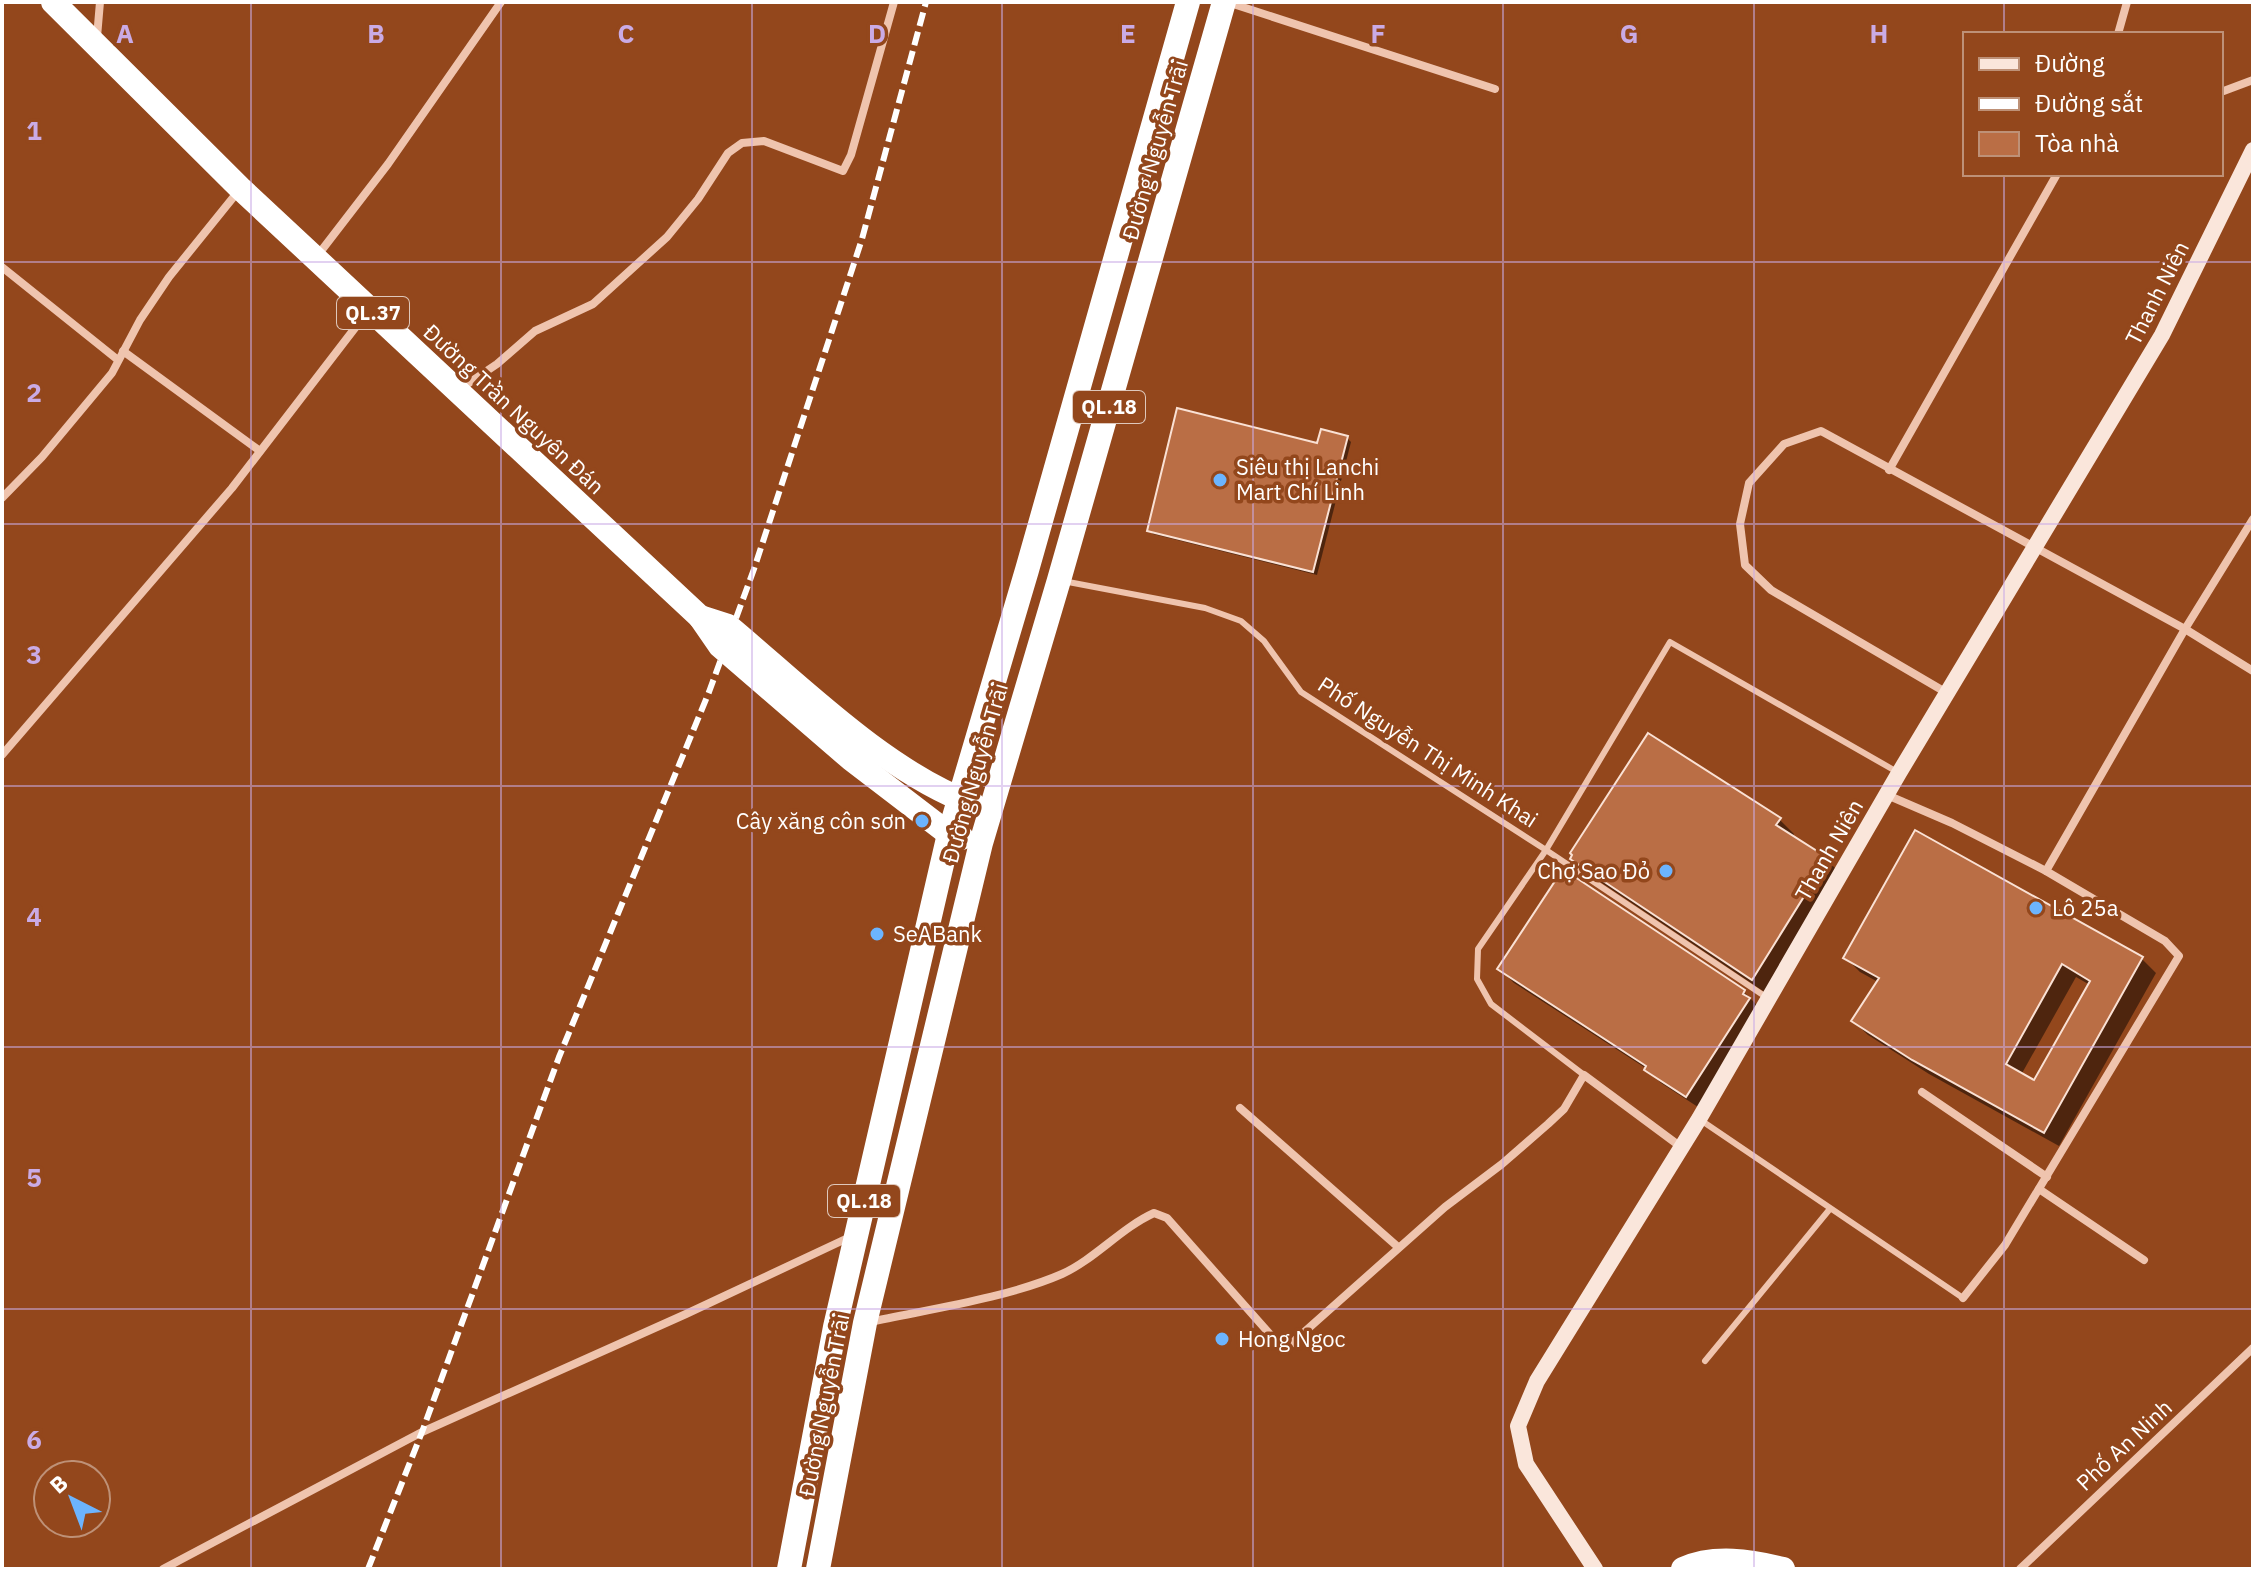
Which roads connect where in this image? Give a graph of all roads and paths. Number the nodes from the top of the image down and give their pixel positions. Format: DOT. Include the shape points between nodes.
graph roads {
  1 [pos="53,2"];
  2 [pos="100,2"];
  3 [pos="501,2"];
  4 [pos="894,2"];
  5 [pos="1188,2"];
  6 [pos="1225,2"];
  7 [pos="2127,2"];
  8 [pos="2119,32"];
  9 [pos="96,46"];
  10 [pos="2253,80"];
  11 [pos="1495,89"];
  12 [pos="2223,91"];
  13 [pos="2253,150"];
  14 [pos="2056,176"];
  15 [pos="240,188"];
  16 [pos="315,259"];
  17 [pos="2,267"];
  18 [pos="369,310"];
  19 [pos="123,351"];
  20 [pos="118,360"];
  21 [pos="456,391"];
  22 [pos="260,451"];
  23 [pos="1889,470"];
  24 [pos="2,498"];
  25 [pos="2253,519"];
  26 [pos="2035,548"];
  27 [pos="1027,570"];
  28 [pos="1059,580"];
  29 [pos="700,617"];
  30 [pos="2185,629"];
  31 [pos="2253,671"];
  32 [pos="1947,693"];
  33 [pos="2,755"];
  34 [pos="1899,773"];
  35 [pos="1887,795"];
  36 [pos="959,799"];
  37 [pos="990,810"];
  38 [pos="949,834"];
  39 [pos="981,843"];
  40 [pos="1546,850"];
  41 [pos="2046,871"];
  42 [pos="1768,999"];
  43 [pos="1584,1075"];
  44 [pos="1922,1092"];
  45 [pos="1240,1108"];
  46 [pos="1699,1119"];
  47 [pos="1681,1148"];
  48 [pos="2047,1177"];
  49 [pos="2039,1189"];
  50 [pos="1829,1210"];
  51 [pos="856,1234"];
  52 [pos="1398,1247"];
  53 [pos="2144,1260"];
  54 [pos="1963,1298"];
  55 [pos="865,1323"];
  56 [pos="835,1327"];
  57 [pos="2253,1348"];
  58 [pos="1705,1361"];
  59 [pos="163,1569"];
  60 [pos="789,1569"];
  61 [pos="818,1569"];
  62 [pos="1595,1569"];
  63 [pos="1683,1569"];
  64 [pos="1783,1569"];
  65 [pos="2020,1569"];
  1 -- 9 [label="highway, Đường Trần Nguyên Đán / QL.37"];
  2 -- 9 [label="street"];
  3 -- 16 [label="street"];
  4 -- 21 [label="street" via="843,171 764,141 742,143 728,153 667,237 593,304 535,331"];
  5 -- 27 [label="highway, Đường Nguyễn Trãi / QL.18"];
  6 -- 11 [label="street"];
  6 -- 28 [label="highway, Đường Nguyễn Trãi / QL.18"];
  7 -- 8 [label="street"];
  9 -- 15 [label="highway, Đường Trần Nguyên Đán / QL.37"];
  10 -- 12 [label="street"];
  13 -- 26 [label="street, Thanh Niên" via="2162,335"];
  14 -- 23 [label="street"];
  15 -- 16 [label="highway, Đường Trần Nguyên Đán / QL.37"];
  15 -- 19 [label="street" via="169,277"];
  16 -- 18 [label="highway, Đường Trần Nguyên Đán / QL.37"];
  17 -- 20 [label="street"];
  18 -- 21 [label="highway, Đường Trần Nguyên Đán / QL.37"];
  18 -- 22 [label="street"];
  19 -- 20 [label="street"];
  19 -- 22 [label="street"];
  20 -- 24 [label="street" via="42,457"];
  21 -- 29 [label="highway, Đường Trần Nguyên Đán / QL.37"];
  22 -- 33 [label="street"];
  23 -- 26 [label="street"];
  23 -- 32 [label="street" via="1821,431 1784,444 1749,483 1740,524 1745,565 1771,590"];
  25 -- 30 [label="street"];
  26 -- 30 [label="street"];
  26 -- 32 [label="street, Thanh Niên"];
  27 -- 28 [label="highway"];
  27 -- 36 [label="highway, Đường Nguyễn Trãi / QL.18"];
  28 -- 37 [label="highway, Đường Nguyễn Trãi / QL.18"];
  28 -- 40 [label="lane, Phố Nguyễn Thị Minh Khai" via="1205,608 1241,621 1264,641 1301,692"];
  29 -- 36 [label="highway, Đường Trần Nguyên Đán / QL.37" via="728,626 862,738"];
  29 -- 38 [label="highway, Đường Trần Nguyên Đán / QL.37" via="720,646 851,759"];
  30 -- 31 [label="street"];
  30 -- 41 [label="street"];
  32 -- 34 [label="street, Thanh Niên"];
  34 -- 35 [label="street, Thanh Niên"];
  34 -- 40 [label="lane" via="1670,642"];
  35 -- 41 [label="street"];
  35 -- 42 [label="street, Thanh Niên"];
  36 -- 37 [label="highway, Đường Trần Nguyên Đán / QL.37"];
  36 -- 38 [label="highway, Đường Nguyễn Trãi / QL.18"];
  37 -- 39 [label="highway, Đường Nguyễn Trãi / QL.18"];
  38 -- 39 [label="highway, Đường Trần Nguyên Đán / QL.37"];
  38 -- 51 [label="highway, Đường Nguyễn Trãi / QL.18"];
  39 -- 55 [label="highway, Đường Nguyễn Trãi / QL.18"];
  40 -- 42 [label="lane, Phố Nguyễn Thị Minh Khai"];
  40 -- 43 [label="lane" via="1478,949 1477,979 1491,1004"];
  41 -- 48 [label="street" via="2165,941 2179,956"];
  42 -- 46 [label="street, Thanh Niên"];
  43 -- 47 [label="street"];
  43 -- 52 [label="street" via="1564,1109"];
  44 -- 48 [label="street"];
  45 -- 52 [label="street"];
  46 -- 47 [label="street, Thanh Niên"];
  46 -- 50 [label="lane"];
  47 -- 62 [label="street, Thanh Niên" via="1537,1381 1518,1426 1526,1464"];
  48 -- 49 [label="street"];
  49 -- 53 [label="street"];
  49 -- 54 [label="street" via="2005,1245"];
  50 -- 54 [label="lane"];
  50 -- 58 [label="lane"];
  51 -- 56 [label="highway, Đường Nguyễn Trãi / QL.18"];
  51 -- 59 [label="street" via="422,1432"];
  52 -- 55 [label="street" via="1284,1350 1167,1218 1154,1213 1066,1273"];
  55 -- 56 [label="highway"];
  55 -- 61 [label="highway, Đường Nguyễn Trãi / QL.18"];
  56 -- 60 [label="highway, Đường Nguyễn Trãi / QL.18"];
  57 -- 65 [label="street, Phố An Ninh"];
  63 -- 64 [label="highway" via="1735,1560"];
}
